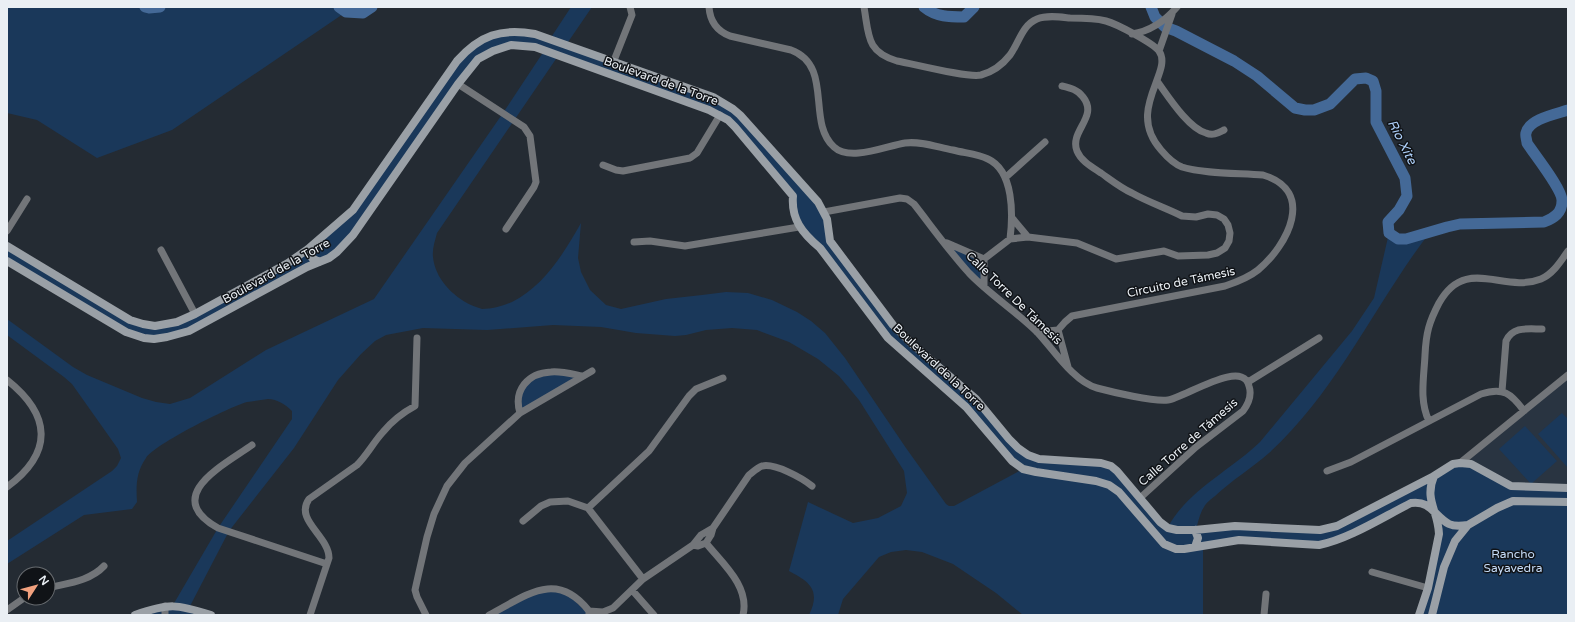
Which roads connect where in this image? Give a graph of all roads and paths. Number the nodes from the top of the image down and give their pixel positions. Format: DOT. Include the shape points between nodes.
graph roads {
  1 [pos="630,7"];
  2 [pos="709,7"];
  3 [pos="864,7"];
  4 [pos="1175,10"];
  5 [pos="1163,26"];
  6 [pos="1132,34"];
  7 [pos="1159,51"];
  8 [pos="613,63"];
  9 [pos="1157,81"];
  10 [pos="458,84"];
  11 [pos="1062,86"];
  12 [pos="720,115"];
  13 [pos="1224,130"];
  14 [pos="1045,142"];
  15 [pos="603,165"];
  16 [pos="1006,177"];
  17 [pos="806,190"];
  18 [pos="793,196"];
  19 [pos="27,199"];
  20 [pos="353,210"];
  21 [pos="824,212"];
  22 [pos="364,218"];
  23 [pos="1013,219"];
  24 [pos="799,227"];
  25 [pos="506,229"];
  26 [pos="7,232"];
  27 [pos="1028,237"];
  28 [pos="1010,239"];
  29 [pos="830,241"];
  30 [pos="634,242"];
  31 [pos="945,243"];
  32 [pos="7,246"];
  33 [pos="820,248"];
  34 [pos="308,249"];
  35 [pos="161,250"];
  36 [pos="1568,251"];
  37 [pos="984,259"];
  38 [pos="7,261"];
  39 [pos="319,262"];
  40 [pos="984,287"];
  41 [pos="195,314"];
  42 [pos="1542,329"];
  43 [pos="1058,330"];
  44 [pos="1037,332"];
  45 [pos="418,338"];
  46 [pos="1319,338"];
  47 [pos="1068,368"];
  48 [pos="592,371"];
  49 [pos="1568,375"];
  50 [pos="582,376"];
  51 [pos="723,378"];
  52 [pos="7,380"];
  53 [pos="1248,382"];
  54 [pos="1502,391"];
  55 [pos="1524,411"];
  56 [pos="520,413"];
  57 [pos="1429,421"];
  58 [pos="252,445"];
  59 [pos="1460,463"];
  60 [pos="1327,471"];
  61 [pos="1434,476"];
  62 [pos="812,486"];
  63 [pos="1511,486"];
  64 [pos="7,487"];
  65 [pos="1568,488"];
  66 [pos="1140,498"];
  67 [pos="1513,501"];
  68 [pos="1568,502"];
  69 [pos="588,508"];
  70 [pos="1434,511"];
  71 [pos="523,521"];
  72 [pos="1468,525"];
  73 [pos="713,528"];
  74 [pos="1195,530"];
  75 [pos="706,543"];
  76 [pos="693,545"];
  77 [pos="1195,547"];
  78 [pos="327,564"];
  79 [pos="104,566"];
  80 [pos="1372,572"];
  81 [pos="643,579"];
  82 [pos="56,586"];
  83 [pos="1428,588"];
  84 [pos="632,590"];
  85 [pos="1266,594"];
  86 [pos="16,604"];
  87 [pos="165,606"];
  88 [pos="7,610"];
  89 [pos="611,612"];
  90 [pos="589,613"];
  91 [pos="135,615"];
  92 [pos="165,615"];
  93 [pos="211,615"];
  94 [pos="310,615"];
  95 [pos="426,615"];
  96 [pos="489,615"];
  97 [pos="654,615"];
  98 [pos="744,615"];
  99 [pos="1264,615"];
  100 [pos="1419,615"];
  101 [pos="1432,615"];
  1 -- 8 [label="street" via="632,15"];
  2 -- 16 [label="street" via="713,23 722,33 791,50 807,60 815,76 826,137 835,148 857,154 906,143 920,143 988,159 998,166"];
  3 -- 6 [label="street" via="870,41 879,53 897,61 967,75 980,75 1002,63 1027,26 1037,19 1095,19 1114,24"];
  4 -- 5 [label="street, Circuito de Támesis"];
  5 -- 6 [label="street"];
  5 -- 7 [label="street, Circuito de Támesis"];
  6 -- 7 [label="street"];
  7 -- 9 [label="street, Circuito de Támesis" via="1162,59"];
  8 -- 17 [label="street, Boulevard de la Torre" via="713,97 733,109"];
  8 -- 20 [label="street, Boulevard de la Torre" via="540,36 522,32 506,31 477,42 457,61"];
  9 -- 13 [label="street" via="1196,128 1206,134 1216,134"];
  9 -- 43 [label="street, Circuito de Támesis" via="1147,110 1147,125 1152,138 1170,159 1181,166 1196,170 1274,178 1291,195 1294,208 1291,223 1278,249 1269,260 1243,280 1225,286 1072,316"];
  10 -- 12 [label="street, Boulevard de la Torre" via="478,59 511,45 523,45 535,47"];
  10 -- 22 [label="street, Boulevard de la Torre"];
  10 -- 25 [label="street" via="524,128 530,136 536,182"];
  11 -- 27 [label="street" via="1079,92 1088,106 1089,113 1075,143 1082,159 1133,194 1182,216 1217,215 1228,225 1229,241 1225,248 1208,255 1178,256 1164,251 1116,259 1077,243"];
  12 -- 15 [label="street" via="697,153 690,158 623,171"];
  12 -- 18 [label="street, Boulevard de la Torre" via="735,127"];
  14 -- 16 [label="street"];
  16 -- 23 [label="street"];
  17 -- 18 [label="street" via="798,190"];
  17 -- 21 [label="street, Boulevard de la Torre"];
  18 -- 24 [label="street, Boulevard de la Torre" via="792,203"];
  19 -- 26 [label="street"];
  20 -- 22 [label="street" via="358,210"];
  20 -- 34 [label="street, Boulevard de la Torre"];
  21 -- 29 [label="street, Boulevard de la Torre"];
  21 -- 31 [label="street, Calle Torre De Támesis" via="900,198 907,199 914,204"];
  22 -- 39 [label="street, Boulevard de la Torre" via="337,252"];
  23 -- 27 [label="street"];
  23 -- 28 [label="street"];
  24 -- 30 [label="street" via="685,246 650,241"];
  24 -- 33 [label="street, Boulevard de la Torre"];
  27 -- 28 [label="street"];
  28 -- 37 [label="street"];
  29 -- 33 [label="street" via="826,247"];
  29 -- 66 [label="street, Boulevard de la Torre" via="898,329 976,399 1018,448 1039,459 1101,463 1111,466"];
  31 -- 37 [label="street"];
  31 -- 40 [label="street, Calle Torre De Támesis"];
  32 -- 41 [label="street, Boulevard de la Torre" via="130,320 155,326"];
  33 -- 77 [label="street, Boulevard de la Torre" via="888,338 966,407 1012,461 1023,469 1109,485 1123,496 1164,544 1176,549"];
  34 -- 39 [label="street" via="312,258"];
  34 -- 41 [label="street, Boulevard de la Torre" via="288,263"];
  35 -- 41 [label="street"];
  36 -- 57 [label="street" via="1542,279 1521,282 1473,278 1462,280 1445,292 1431,318 1426,338 1423,405"];
  37 -- 40 [label="street"];
  38 -- 39 [label="street, Boulevard de la Torre" via="126,332 144,338 167,337 188,331"];
  40 -- 44 [label="street, Calle Torre De Támesis"];
  42 -- 54 [label="street" via="1520,329 1509,336 1506,342"];
  43 -- 44 [label="street"];
  43 -- 47 [label="street"];
  44 -- 47 [label="street, Calle Torre De Támesis"];
  45 -- 78 [label="street" via="415,406 389,425 357,465 305,505 304,512 307,518 329,552"];
  46 -- 53 [label="street"];
  47 -- 53 [label="street" via="1095,388 1156,400 1178,398 1229,376 1239,376"];
  48 -- 50 [label="street"];
  49 -- 55 [label="street"];
  50 -- 56 [label="street"];
  50 -- 56 [label="street" via="551,372 534,377 519,392"];
  51 -- 69 [label="street" via="696,389 688,396 649,451"];
  52 -- 64 [label="street" via="37,414 42,439 34,458 23,473"];
  53 -- 66 [label="street, Calle Torre de Támesis" via="1250,397 1244,411 1196,447"];
  54 -- 55 [label="street" via="1516,400"];
  54 -- 57 [label="street" via="1481,394"];
  55 -- 59 [label="street"];
  56 -- 95 [label="street" via="465,463 447,486 427,537 415,590"];
  57 -- 60 [label="street" via="1351,462"];
  58 -- 78 [label="street" via="199,485 196,505 199,514 218,528"];
  59 -- 61 [label="street" via="1453,464"];
  59 -- 63 [label="street" via="1471,464"];
  61 -- 70 [label="street" via="1429,495"];
  61 -- 74 [label="street, Boulevard de la Torre" via="1331,528 1320,530 1235,526"];
  62 -- 73 [label="street" via="777,468 762,466 749,476"];
  63 -- 65 [label="street"];
  63 -- 67 [label="street" via="1515,491"];
  66 -- 74 [label="street, Boulevard de la Torre" via="1168,528"];
  67 -- 68 [label="street"];
  67 -- 72 [label="street"];
  69 -- 71 [label="street" via="568,502 550,502 536,509"];
  69 -- 81 [label="street"];
  70 -- 72 [label="street" via="1449,524"];
  70 -- 77 [label="street, Boulevard de la Torre" via="1419,502 1411,503 1346,537 1319,545 1239,540"];
  70 -- 83 [label="street" via="1439,534"];
  72 -- 101 [label="street" via="1455,541 1444,567"];
  73 -- 75 [label="street"];
  73 -- 76 [label="street" via="701,535"];
  74 -- 77 [label="street" via="1198,538"];
  75 -- 76 [label="street"];
  75 -- 98 [label="street" via="742,590"];
  76 -- 81 [label="street"];
  78 -- 94 [label="street"];
  79 -- 82 [label="street" via="98,574"];
  80 -- 83 [label="street"];
  81 -- 84 [label="street"];
  83 -- 100 [label="street"];
  84 -- 89 [label="street"];
  84 -- 97 [label="street"];
  85 -- 99 [label="street"];
  86 -- 88 [label="street"];
  87 -- 91 [label="street"];
  87 -- 92 [label="street"];
  87 -- 93 [label="street" via="189,608"];
  89 -- 90 [label="street"];
  90 -- 96 [label="street" via="576,597 556,588 533,592"];
}
